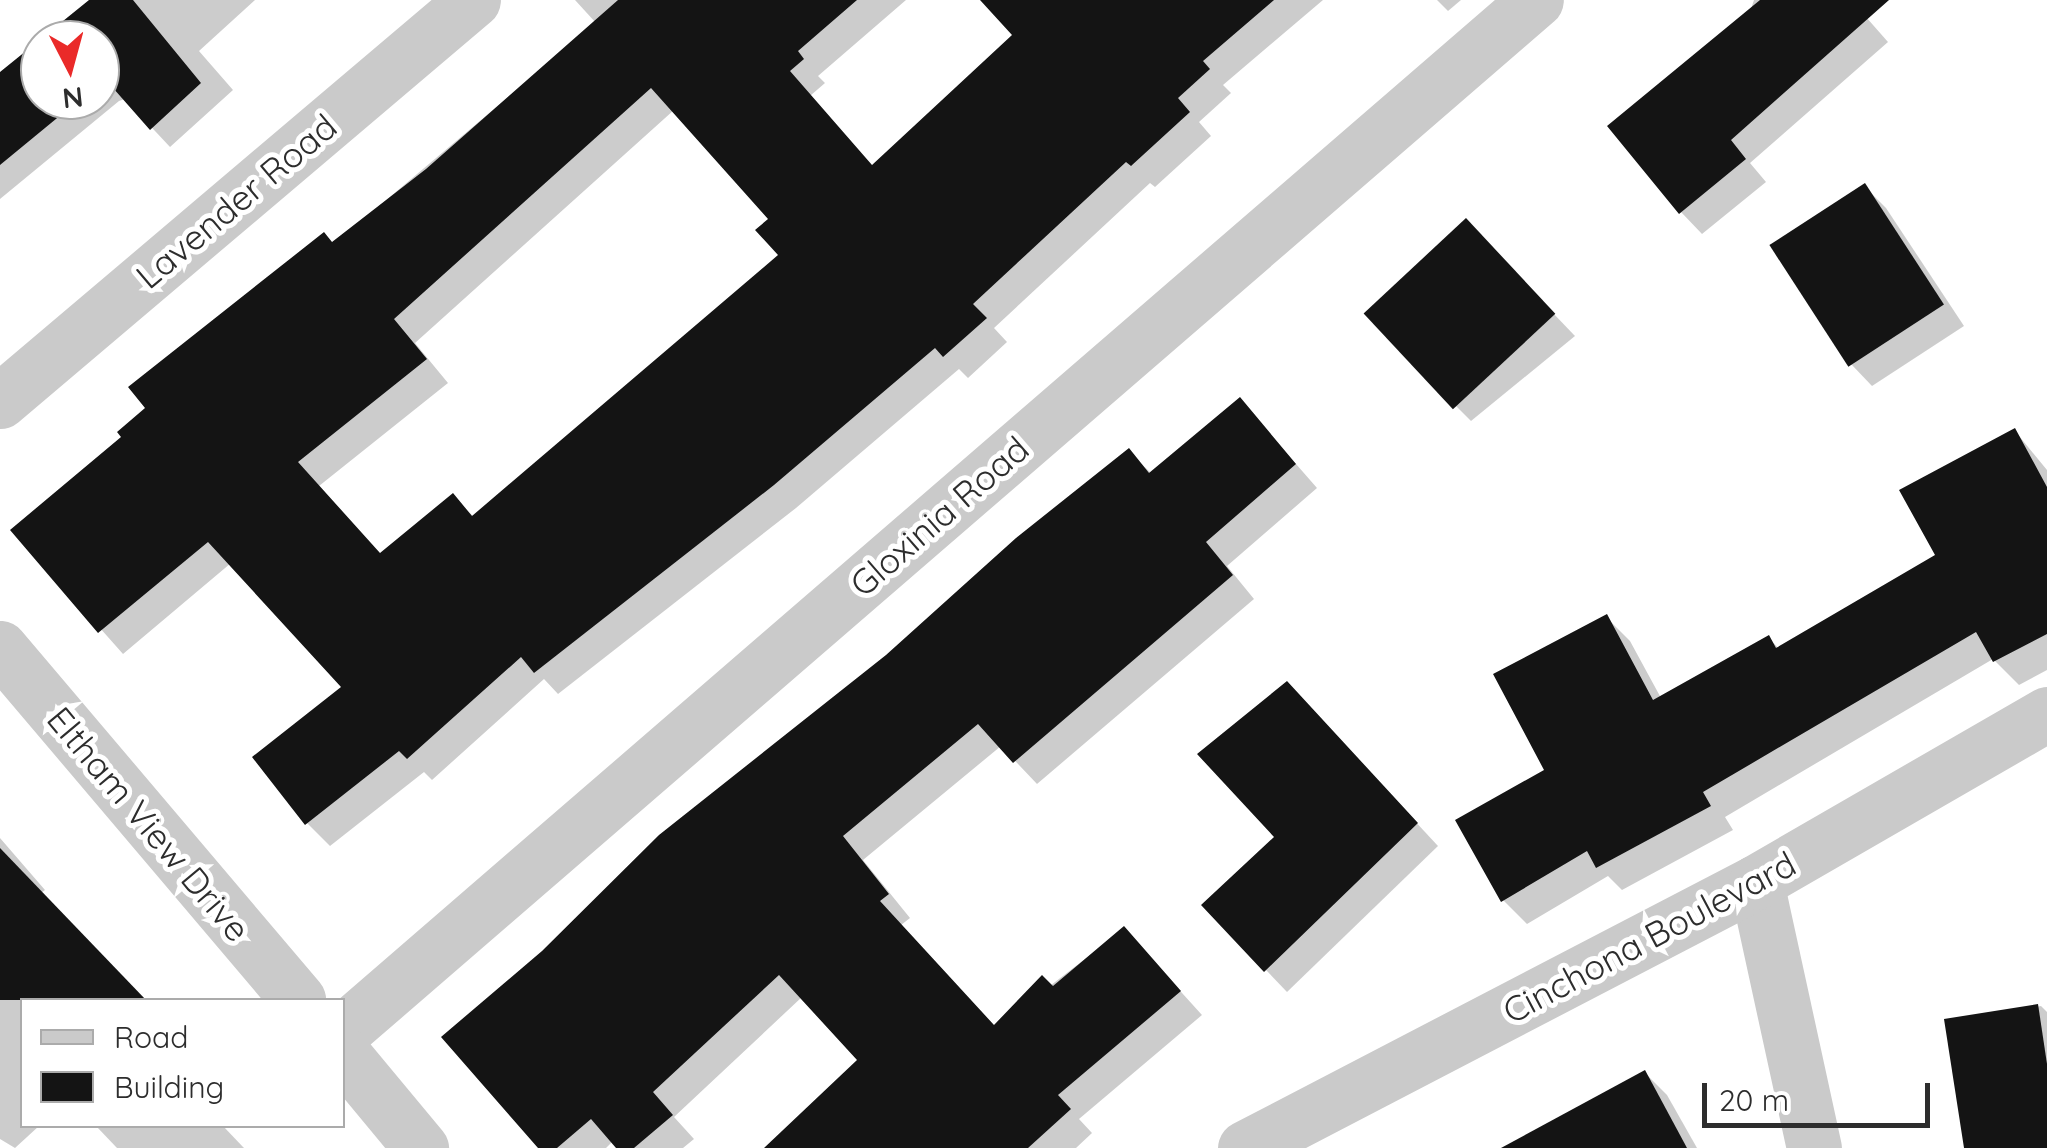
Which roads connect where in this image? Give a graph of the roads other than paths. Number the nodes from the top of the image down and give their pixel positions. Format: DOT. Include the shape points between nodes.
graph roads {
  1 [pos="473,0"];
  2 [pos="1536,0"];
  3 [pos="0,401"];
  4 [pos="0,648"];
  5 [pos="2047,714"];
  6 [pos="1756,882"];
  7 [pos="296,998"];
  8 [pos="345,1029"];
  9 [pos="345,1057"];
  10 [pos="421,1148"];
  11 [pos="1245,1148"];
  12 [pos="1814,1148"];
  1 -- 3 [label="street, Lavender Road"];
  2 -- 8 [label="street, Gloxinia Road"];
  4 -- 7 [label="street, Eltham View Drive"];
  5 -- 6 [label="street, Cinchona Boulevard"];
  6 -- 11 [label="street, Cinchona Boulevard"];
  6 -- 12 [label="street"];
  9 -- 10 [label="street"];
}
